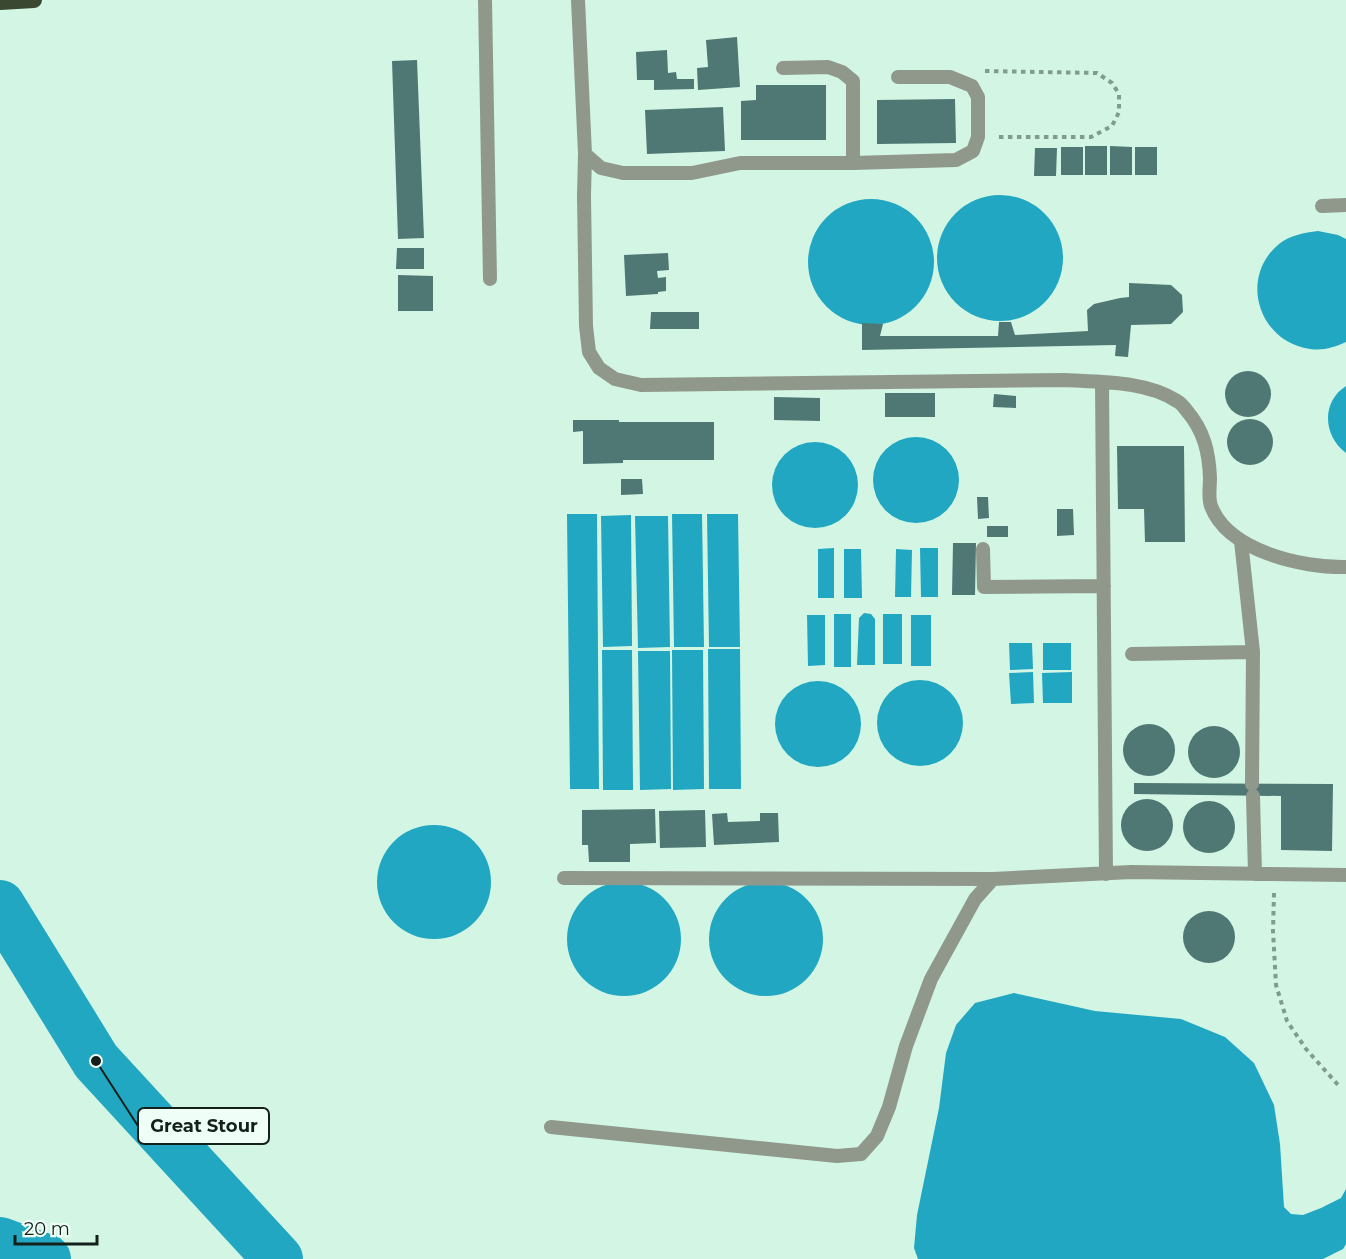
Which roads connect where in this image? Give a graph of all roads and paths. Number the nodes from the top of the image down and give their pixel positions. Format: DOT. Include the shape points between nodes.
graph roads {
  1 [pos="34,0"];
  2 [pos="485,0"];
  3 [pos="578,0"];
  4 [pos="0,2"];
  5 [pos="783,68"];
  6 [pos="898,77"];
  7 [pos="950,77"];
  8 [pos="978,137"];
  9 [pos="585,154"];
  10 [pos="853,163"];
  11 [pos="1346,205"];
  12 [pos="1322,206"];
  13 [pos="490,279"];
  14 [pos="1102,382"];
  15 [pos="1241,542"];
  16 [pos="983,549"];
  17 [pos="1346,567"];
  18 [pos="1104,586"];
  19 [pos="1253,652"];
  20 [pos="1132,654"];
  21 [pos="1106,874"];
  22 [pos="1256,874"];
  23 [pos="1275,874"];
  24 [pos="1346,875"];
  25 [pos="564,878"];
  26 [pos="993,879"];
  27 [pos="1339,1086"];
  28 [pos="551,1126"];
  1 -- 4 [label="highway"];
  2 -- 13 [label="lane"];
  3 -- 9 [label="lane"];
  5 -- 10 [label="lane" via="828,67 853,81"];
  6 -- 7 [label="lane"];
  7 -- 8 [label="lane" via="972,86 978,97"];
  7 -- 8 [label="path" via="983,71 1097,73 1112,83 1119,94 1119,112 1112,126 1091,137"];
  8 -- 10 [label="lane" via="973,151 956,160"];
  9 -- 10 [label="lane" via="601,168 623,173 692,173 740,163"];
  9 -- 14 [label="lane" via="589,352 599,368 615,379 641,385"];
  11 -- 12 [label="lane"];
  14 -- 15 [label="lane" via="1154,390 1179,401 1207,445 1210,504 1220,522"];
  14 -- 18 [label="lane"];
  15 -- 17 [label="lane" via="1300,562"];
  15 -- 19 [label="lane"];
  16 -- 18 [label="lane" via="984,587"];
  18 -- 21 [label="lane"];
  19 -- 20 [label="lane"];
  19 -- 22 [label="lane"];
  21 -- 22 [label="lane"];
  21 -- 26 [label="lane"];
  22 -- 23 [label="lane"];
  23 -- 24 [label="lane"];
  23 -- 27 [label="path" via="1276,985 1287,1021"];
  25 -- 26 [label="lane"];
  26 -- 28 [label="lane" via="975,898 931,979 889,1107 876,1136 861,1154 837,1156"];
}
